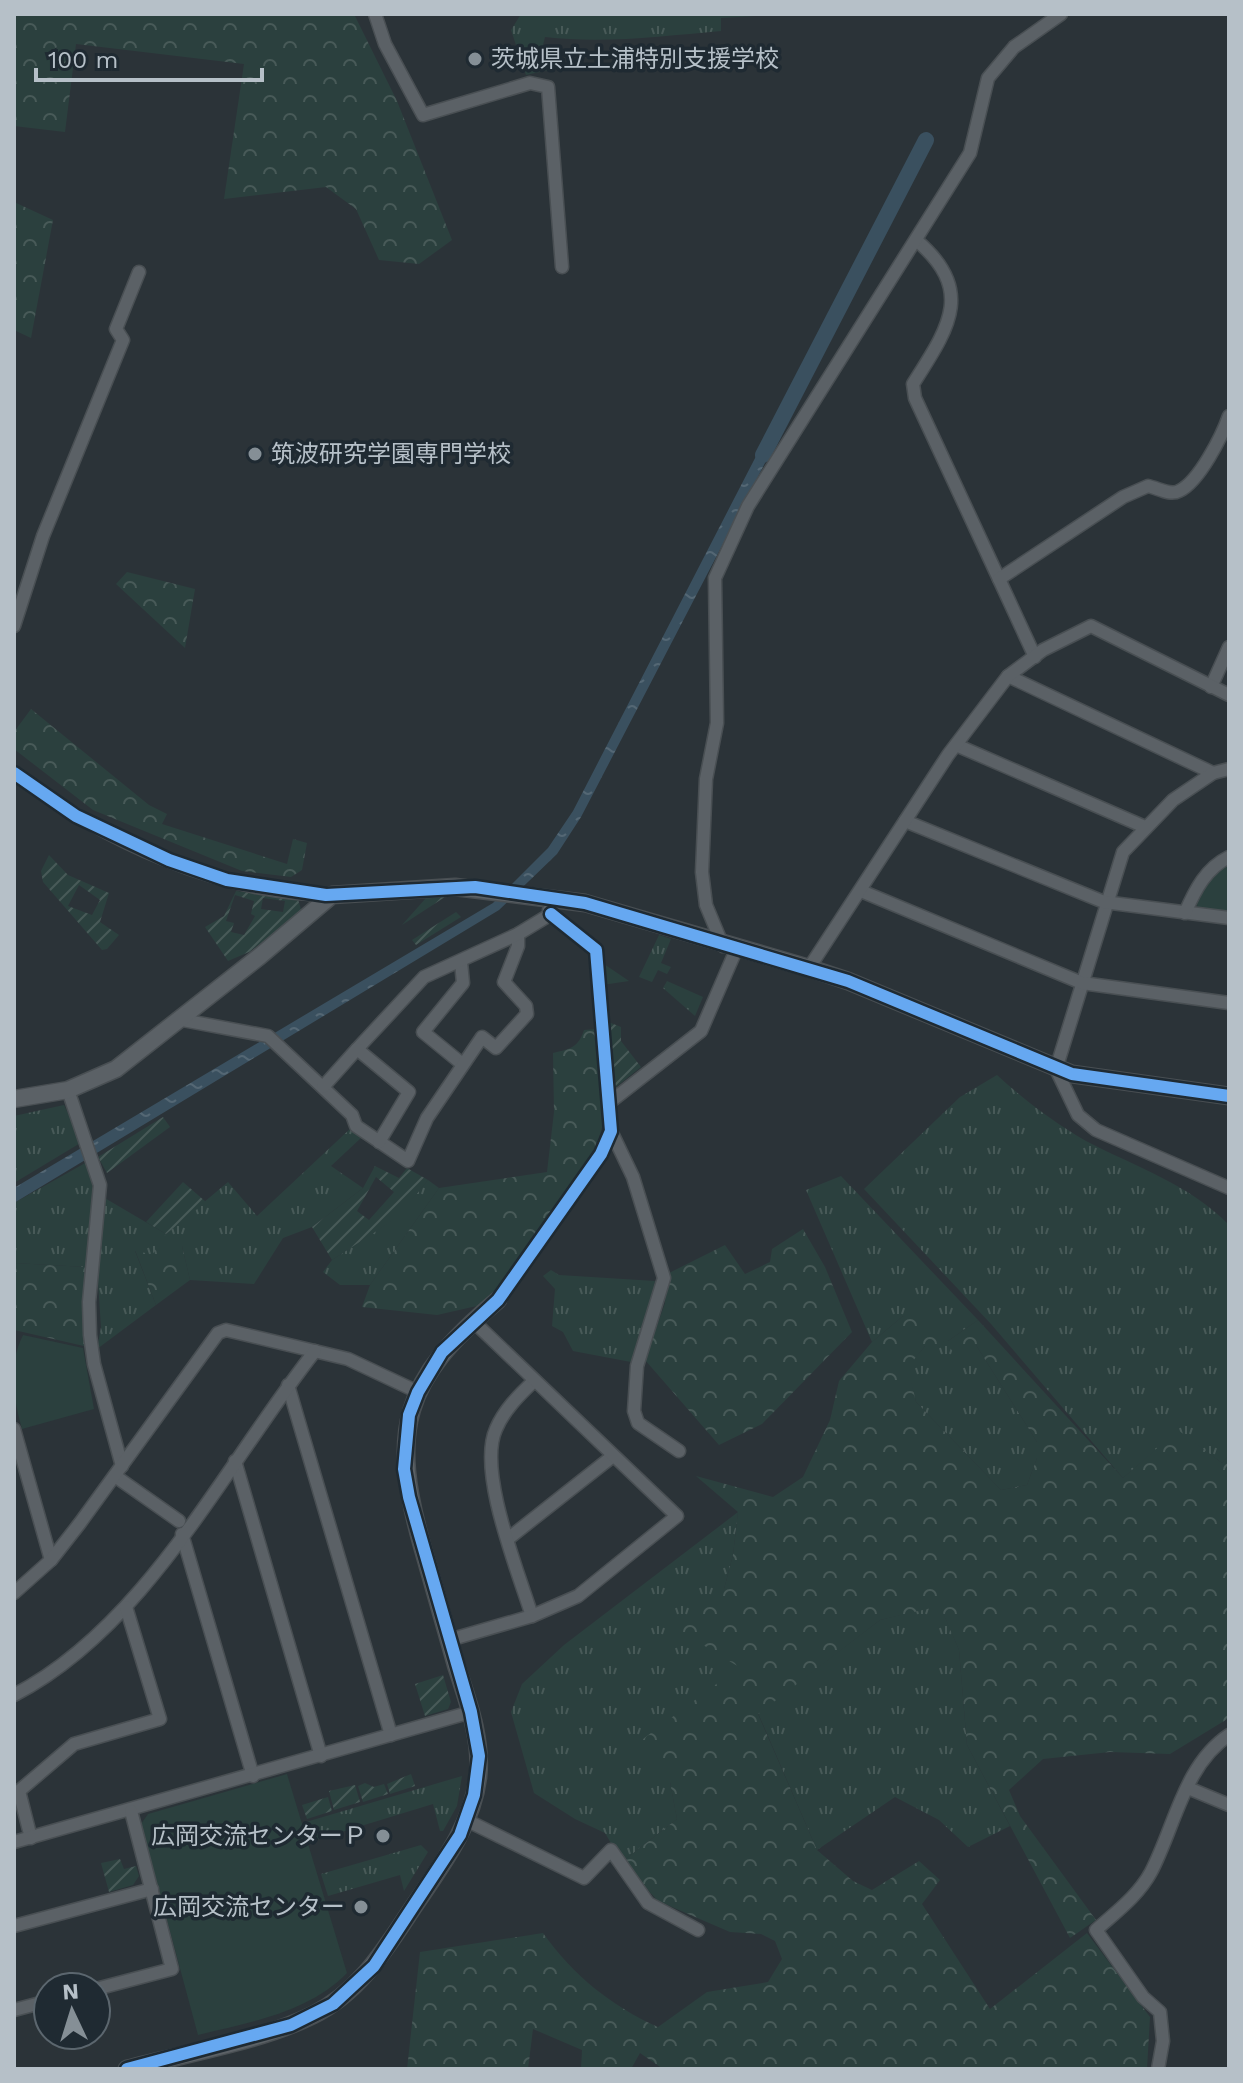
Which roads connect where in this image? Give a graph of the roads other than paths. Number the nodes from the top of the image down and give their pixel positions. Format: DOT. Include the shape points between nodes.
graph roads {
  1 [pos="375,14"];
  2 [pos="1061,14"];
  3 [pos="916,240"];
  4 [pos="562,267"];
  5 [pos="139,272"];
  6 [pos="1229,416"];
  7 [pos="999,579"];
  8 [pos="14,626"];
  9 [pos="1229,647"];
  10 [pos="1035,657"];
  11 [pos="1008,676"];
  12 [pos="1211,687"];
  13 [pos="1229,695"];
  14 [pos="956,745"];
  15 [pos="1229,769"];
  16 [pos="14,773"];
  17 [pos="1213,773"];
  18 [pos="905,821"];
  19 [pos="1145,827"];
  20 [pos="1229,857"];
  21 [pos="861,891"];
  22 [pos="332,895"];
  23 [pos="1104,902"];
  24 [pos="549,907"];
  25 [pos="1185,913"];
  26 [pos="1229,918"];
  27 [pos="518,934"];
  28 [pos="729,948"];
  29 [pos="461,962"];
  30 [pos="809,968"];
  31 [pos="1082,983"];
  32 [pos="1229,1003"];
  33 [pos="177,1019"];
  34 [pos="357,1049"];
  35 [pos="461,1063"];
  36 [pos="1056,1069"];
  37 [pos="323,1087"];
  38 [pos="68,1090"];
  39 [pos="1229,1096"];
  40 [pos="14,1099"];
  41 [pos="610,1102"];
  42 [pos="611,1131"];
  43 [pos="379,1142"];
  44 [pos="1229,1188"];
  45 [pos="498,1300"];
  46 [pos="473,1321"];
  47 [pos="315,1351"];
  48 [pos="534,1381"];
  49 [pos="288,1385"];
  50 [pos="418,1392"];
  51 [pos="14,1429"];
  52 [pos="679,1451"];
  53 [pos="613,1456"];
  54 [pos="235,1461"];
  55 [pos="119,1471"];
  56 [pos="179,1521"];
  57 [pos="182,1534"];
  58 [pos="509,1538"];
  59 [pos="51,1560"];
  60 [pos="14,1593"];
  61 [pos="126,1607"];
  62 [pos="532,1616"];
  63 [pos="449,1640"];
  64 [pos="14,1695"];
  65 [pos="471,1712"];
  66 [pos="391,1735"];
  67 [pos="1229,1735"];
  68 [pos="321,1756"];
  69 [pos="253,1776"];
  70 [pos="1188,1788"];
  71 [pos="1229,1805"];
  72 [pos="131,1811"];
  73 [pos="466,1820"];
  74 [pos="31,1838"];
  75 [pos="14,1842"];
  76 [pos="152,1889"];
  77 [pos="14,1926"];
  78 [pos="698,1930"];
  79 [pos="112,1985"];
  80 [pos="127,2069"];
  81 [pos="1158,2069"];
  1 -- 4 [label="street" via="423,115 530,83 548,87"];
  2 -- 3 [label="street" via="1014,47 988,78 970,153"];
  3 -- 7 [label="street" via="941,269 953,302 950,323 913,384 915,398"];
  3 -- 28 [label="street" via="748,506 715,578 717,723 706,779 702,872 706,905"];
  5 -- 8 [label="street" via="116,329 123,340 43,536"];
  6 -- 7 [label="street" via="1204,466 1181,491 1148,486 1123,497"];
  7 -- 10 [label="street"];
  9 -- 12 [label="street"];
  10 -- 11 [label="street"];
  10 -- 12 [label="street" via="1091,626"];
  11 -- 14 [label="street"];
  11 -- 17 [label="street"];
  12 -- 13 [label="street"];
  14 -- 18 [label="street"];
  14 -- 19 [label="street"];
  15 -- 17 [label="street"];
  16 -- 22 [label="street" via="76,816 169,860 253,886"];
  17 -- 19 [label="street"];
  18 -- 21 [label="street"];
  18 -- 23 [label="street"];
  19 -- 23 [label="street" via="1123,852"];
  20 -- 25 [label="street" via="1217,862 1196,887"];
  21 -- 30 [label="street"];
  21 -- 31 [label="street"];
  22 -- 24 [label="street" via="455,887 500,891"];
  22 -- 33 [label="street"];
  23 -- 25 [label="street"];
  23 -- 31 [label="street"];
  24 -- 27 [label="street"];
  24 -- 28 [label="street" via="585,903"];
  24 -- 41 [label="street" via="596,950"];
  25 -- 26 [label="street"];
  27 -- 29 [label="street"];
  27 -- 35 [label="street" via="504,982 527,1014 496,1048 482,1037"];
  28 -- 30 [label="street"];
  28 -- 41 [label="street" via="701,1031"];
  29 -- 34 [label="street" via="424,977"];
  29 -- 35 [label="street" via="463,983 423,1032"];
  30 -- 36 [label="street"];
  31 -- 32 [label="street"];
  31 -- 36 [label="street"];
  33 -- 37 [label="street" via="266,1035"];
  33 -- 38 [label="street" via="116,1069"];
  34 -- 37 [label="street"];
  34 -- 43 [label="street" via="409,1092"];
  35 -- 43 [label="street" via="408,1161"];
  36 -- 39 [label="street"];
  36 -- 44 [label="street" via="1078,1115 1096,1130"];
  37 -- 43 [label="street" via="352,1115 356,1126"];
  38 -- 40 [label="street"];
  38 -- 55 [label="street" via="100,1185 90,1335"];
  41 -- 42 [label="street"];
  42 -- 45 [label="street" via="601,1154"];
  42 -- 52 [label="street" via="633,1177 664,1278 637,1366 634,1411 638,1423"];
  45 -- 46 [label="street"];
  46 -- 48 [label="street"];
  46 -- 50 [label="street" via="442,1352"];
  47 -- 49 [label="street"];
  47 -- 50 [label="street" via="348,1359"];
  47 -- 55 [label="street" via="226,1330 218,1333"];
  48 -- 53 [label="street"];
  48 -- 58 [label="street" via="504,1414 490,1450 491,1474"];
  49 -- 54 [label="street"];
  49 -- 66 [label="street"];
  50 -- 63 [label="street" via="409,1415 404,1469"];
  51 -- 59 [label="street"];
  53 -- 58 [label="street"];
  53 -- 62 [label="street" via="677,1516 578,1596"];
  54 -- 57 [label="street"];
  54 -- 68 [label="street"];
  55 -- 56 [label="street"];
  55 -- 59 [label="street"];
  57 -- 61 [label="street"];
  57 -- 69 [label="street"];
  58 -- 62 [label="street"];
  59 -- 60 [label="street"];
  61 -- 64 [label="street" via="68,1662"];
  61 -- 74 [label="street" via="160,1719 74,1744 19,1791"];
  62 -- 63 [label="street"];
  63 -- 65 [label="street"];
  65 -- 66 [label="street"];
  65 -- 73 [label="street" via="479,1768"];
  66 -- 68 [label="street"];
  67 -- 70 [label="street" via="1204,1755"];
  68 -- 69 [label="street"];
  69 -- 72 [label="street"];
  70 -- 71 [label="street"];
  70 -- 81 [label="street" via="1139,1891 1096,1930 1143,1997 1160,2012 1163,2041"];
  72 -- 74 [label="street"];
  72 -- 76 [label="street"];
  73 -- 78 [label="street" via="584,1878 611,1850 648,1903"];
  73 -- 80 [label="street" via="382,1955 333,2004 291,2025"];
  74 -- 75 [label="street"];
  76 -- 77 [label="street"];
  76 -- 79 [label="street" via="172,1969"];
}
